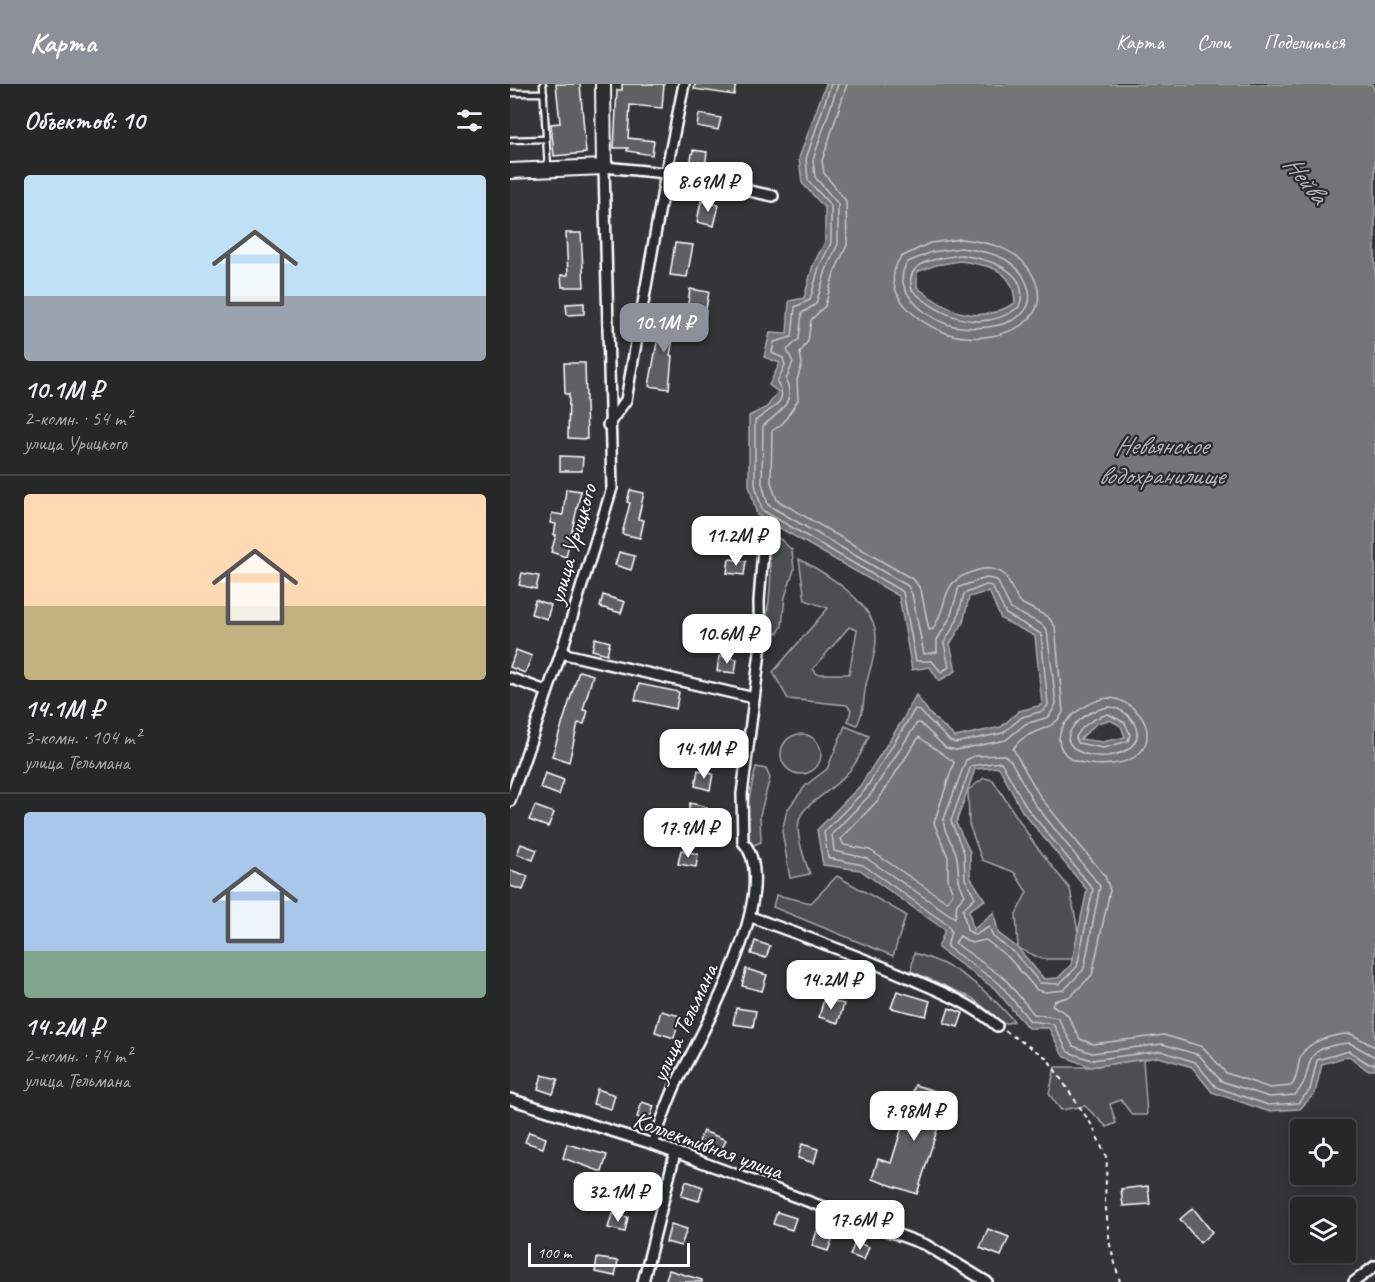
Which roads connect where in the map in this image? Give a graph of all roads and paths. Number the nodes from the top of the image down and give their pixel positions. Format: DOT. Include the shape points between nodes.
graph roads {
  1 [pos="543,84"];
  2 [pos="603,84"];
  3 [pos="684,84"];
  4 [pos="510,93"];
  5 [pos="544,93"];
  6 [pos="546,139"];
  7 [pos="510,140"];
  8 [pos="604,167"];
  9 [pos="548,169"];
  10 [pos="510,171"];
  11 [pos="666,173"];
  12 [pos="773,196"];
  13 [pos="608,425"];
  14 [pos="763,550"];
  15 [pos="561,653"];
  16 [pos="510,678"];
  17 [pos="546,691"];
  18 [pos="754,698"];
  19 [pos="510,801"];
  20 [pos="751,917"];
  21 [pos="997,1026"];
  22 [pos="510,1099"];
  23 [pos="652,1144"];
  24 [pos="675,1153"];
  25 [pos="1375,1266"];
  26 [pos="643,1282"];
  27 [pos="987,1282"];
  28 [pos="1120,1282"];
  29 [pos="1354,1282"];
  1 -- 5 [label="lane"];
  2 -- 8 [label="street"];
  3 -- 11 [label="street"];
  4 -- 5 [label="lane"];
  5 -- 6 [label="lane"];
  6 -- 7 [label="lane"];
  6 -- 9 [label="lane"];
  8 -- 9 [label="street"];
  8 -- 11 [label="street"];
  8 -- 13 [label="street, улица Урицкого"];
  9 -- 10 [label="street"];
  11 -- 12 [label="street"];
  11 -- 13 [label="street" via="626,400"];
  13 -- 15 [label="street, улица Урицкого" via="612,488"];
  14 -- 18 [label="street, улица Тельмана" via="760,652"];
  15 -- 17 [label="street, улица Урицкого"];
  15 -- 18 [label="street"];
  16 -- 17 [label="street"];
  17 -- 19 [label="street, улица Урицкого"];
  18 -- 20 [label="street, улица Тельмана" via="741,818 743,842 750,850 756,872"];
  20 -- 21 [label="street" via="928,986 979,1011"];
  20 -- 23 [label="street, улица Тельмана" via="705,1031"];
  21 -- 28 [label="path" via="1047,1058 1093,1127 1107,1159 1107,1222"];
  22 -- 23 [label="street, Коллективная улица"];
  23 -- 24 [label="street, Коллективная улица"];
  24 -- 26 [label="street"];
  24 -- 27 [label="street, Коллективная улица" via="926,1245"];
  25 -- 29 [label="street"];
}
